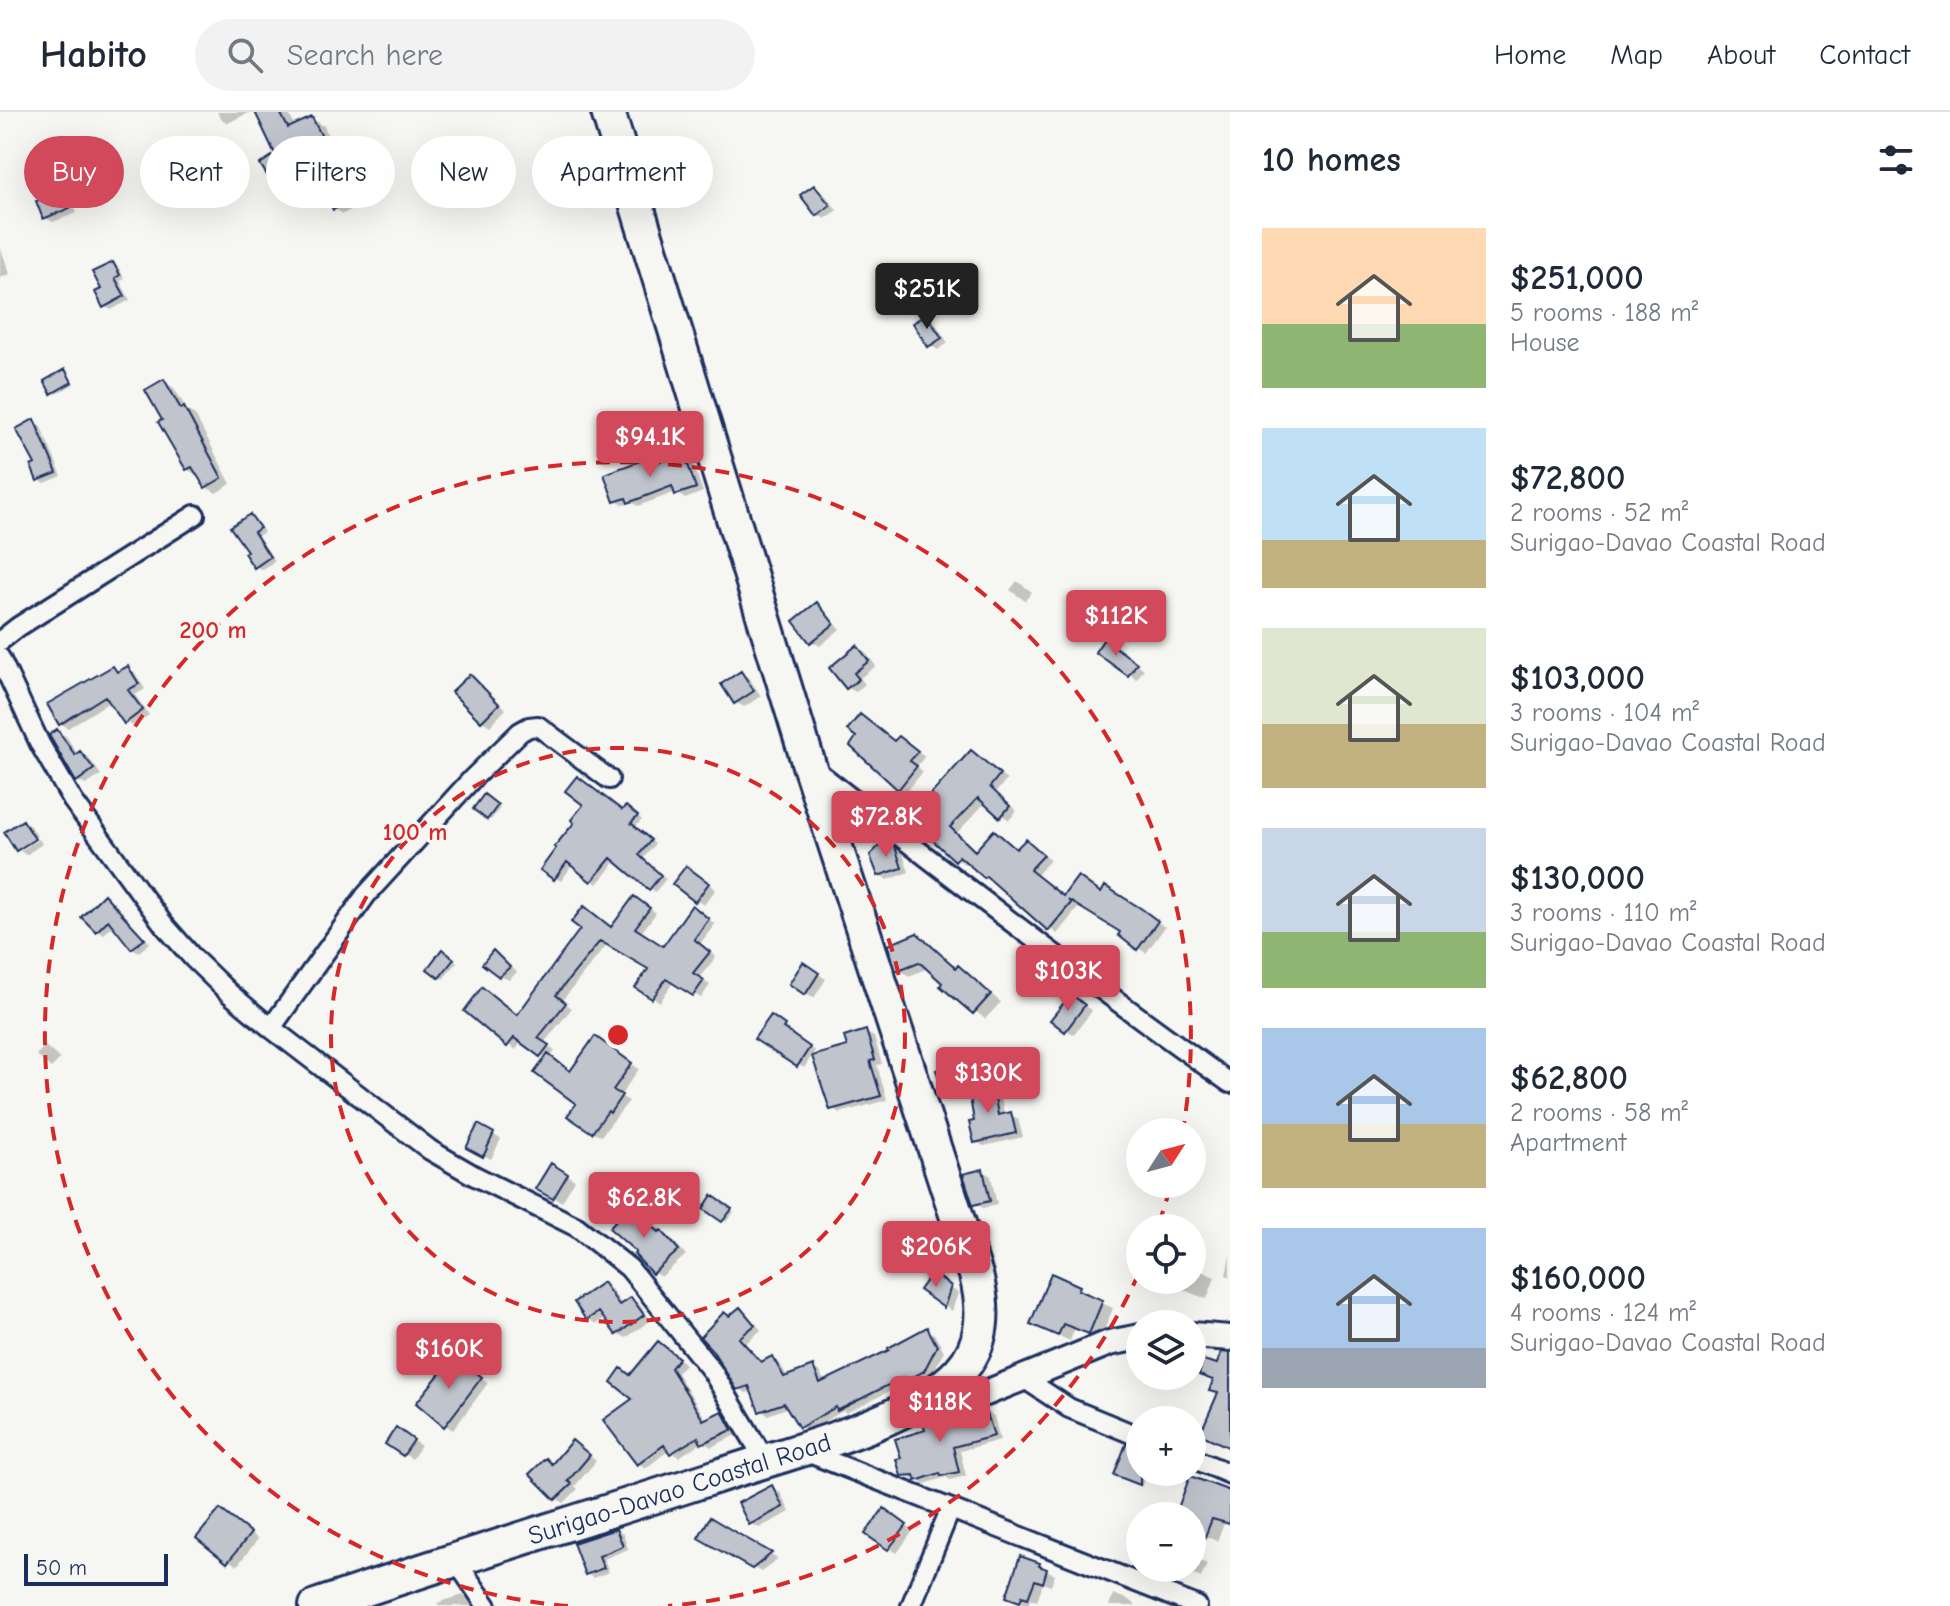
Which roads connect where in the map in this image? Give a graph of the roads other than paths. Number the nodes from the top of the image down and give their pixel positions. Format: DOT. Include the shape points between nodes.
graph roads {
  1 [pos="608,112"];
  2 [pos="195,515"];
  3 [pos="0,641"];
  4 [pos="0,658"];
  5 [pos="809,765"];
  6 [pos="609,779"];
  7 [pos="271,1028"];
  8 [pos="1230,1083"];
  9 [pos="1206,1336"];
  10 [pos="1230,1338"];
  11 [pos="1126,1340"];
  12 [pos="1025,1379"];
  13 [pos="934,1392"];
  14 [pos="1126,1431"];
  15 [pos="801,1450"];
  16 [pos="765,1460"];
  17 [pos="1206,1464"];
  18 [pos="1230,1474"];
  19 [pos="950,1510"];
  20 [pos="456,1561"];
  21 [pos="316,1606"];
  22 [pos="487,1606"];
  23 [pos="911,1606"];
  24 [pos="1197,1606"];
  1 -- 5 [label="highway, Surigao-Davao Coastal Road"];
  2 -- 3 [label="street"];
  4 -- 7 [label="street" via="40,744 116,861 194,959"];
  5 -- 8 [label="street"];
  5 -- 13 [label="highway, Surigao-Davao Coastal Road" via="981,1293 983,1320 976,1344 966,1364"];
  6 -- 7 [label="street" via="538,726 520,732 366,895"];
  7 -- 16 [label="street" via="430,1150 577,1227 629,1268 712,1371"];
  9 -- 10 [label="street"];
  11 -- 12 [label="street"];
  12 -- 13 [label="street" via="986,1393"];
  12 -- 14 [label="street" via="1069,1408"];
  13 -- 15 [label="highway, Surigao-Davao Coastal Road" via="899,1412"];
  15 -- 16 [label="highway, Surigao-Davao Coastal Road"];
  15 -- 19 [label="street"];
  16 -- 20 [label="highway, Surigao-Davao Coastal Road"];
  17 -- 18 [label="street"];
  19 -- 23 [label="street"];
  19 -- 24 [label="street"];
  20 -- 21 [label="highway, Surigao-Davao Coastal Road"];
  20 -- 22 [label="street"];
}
